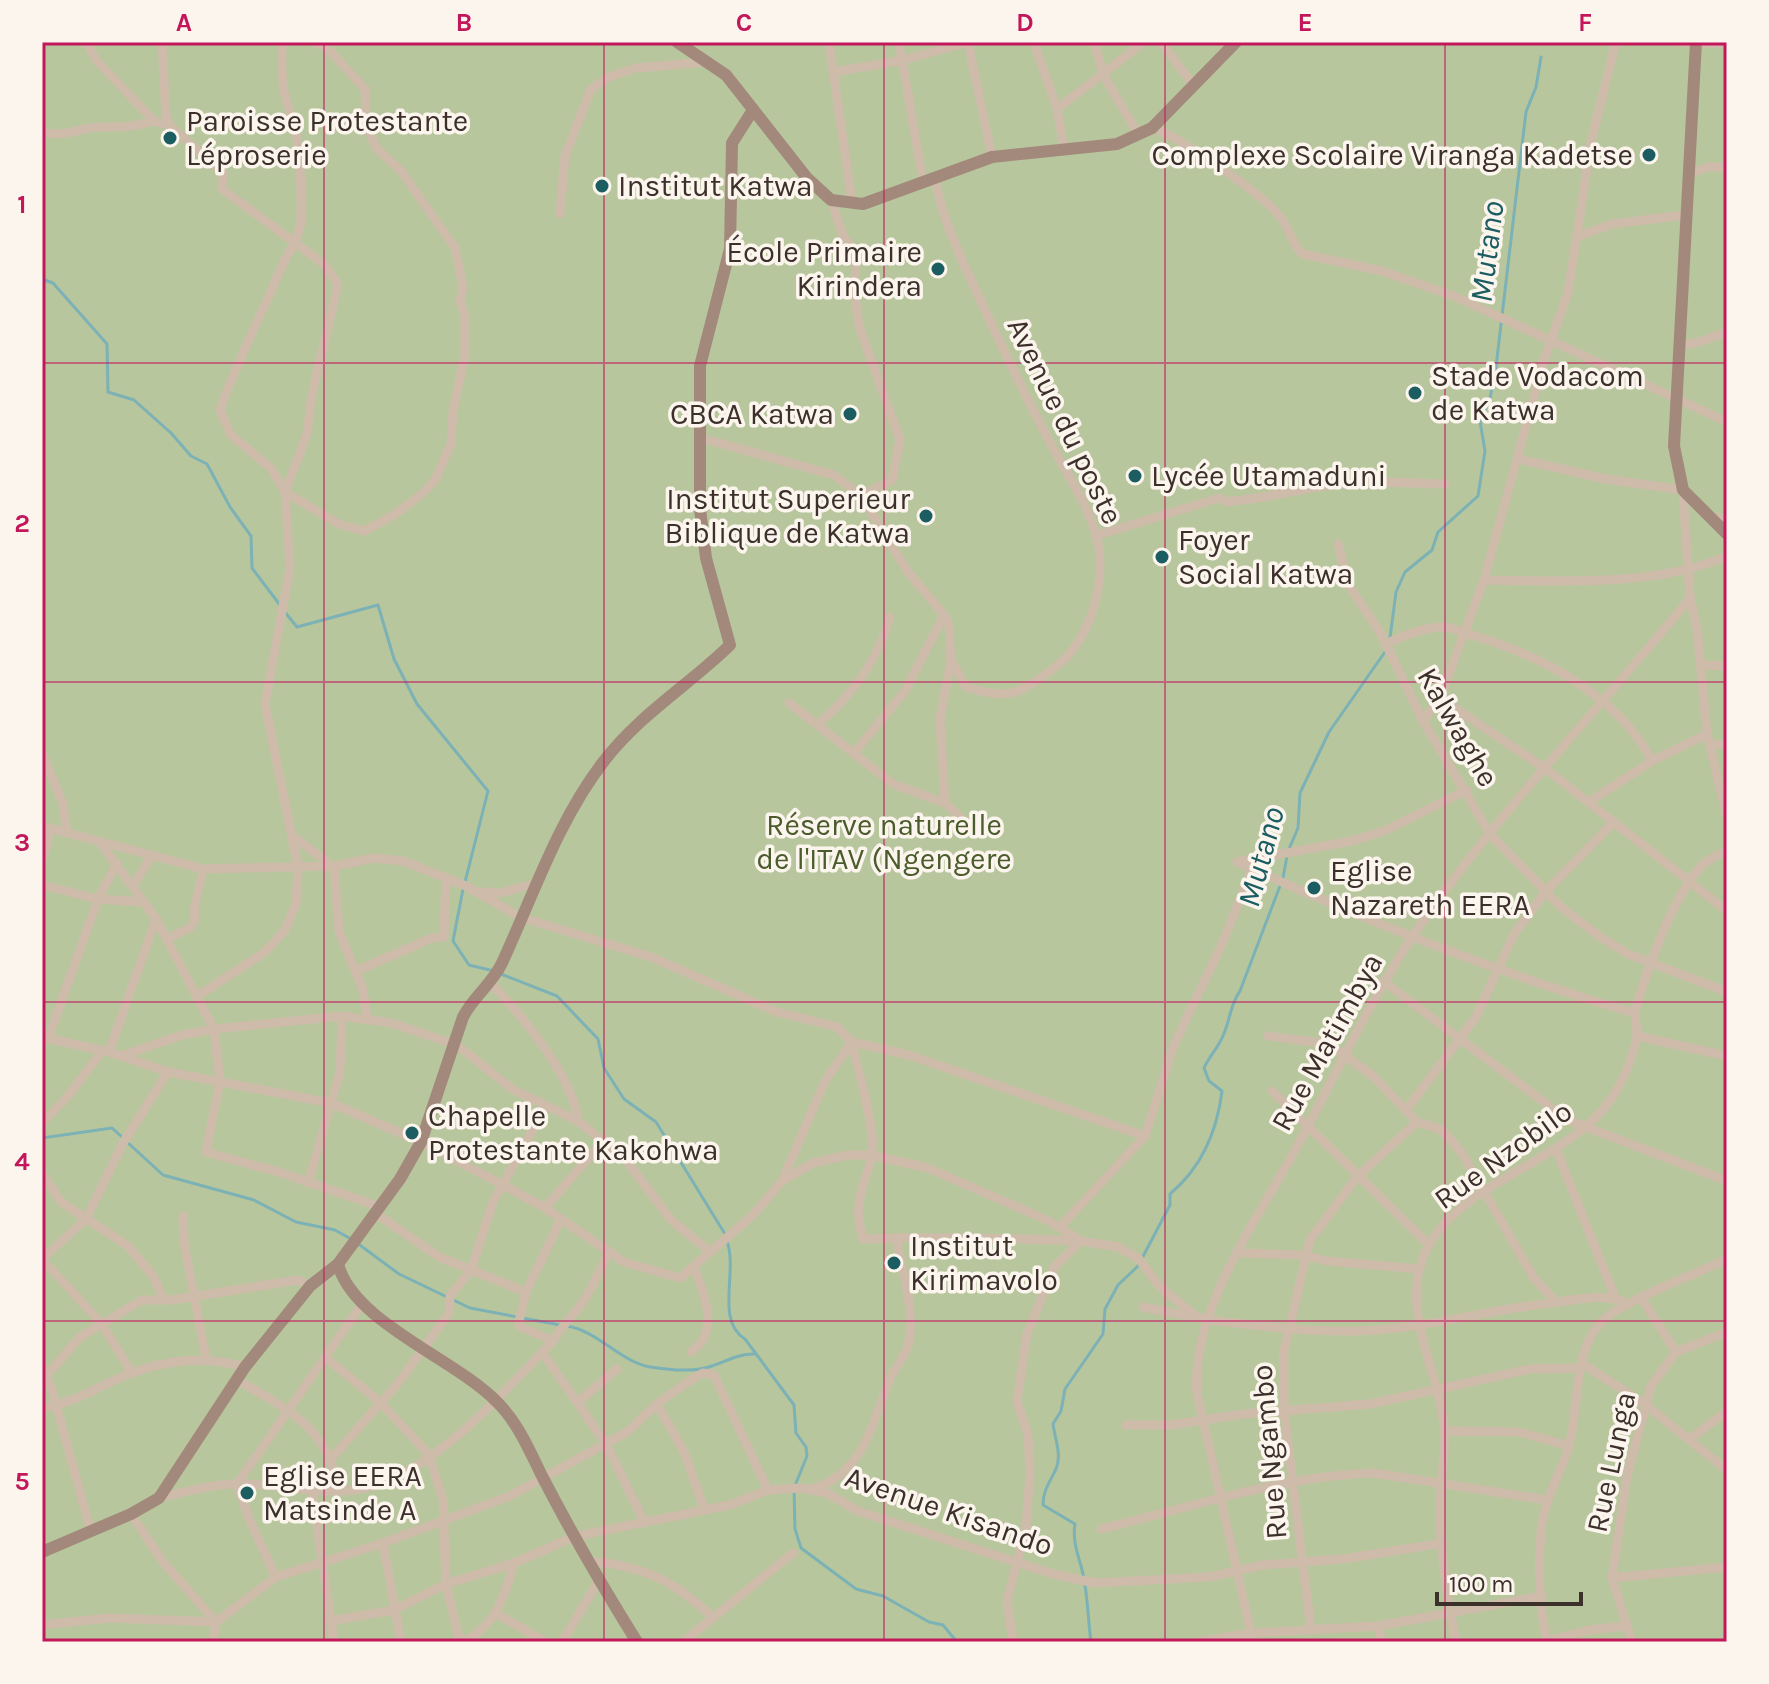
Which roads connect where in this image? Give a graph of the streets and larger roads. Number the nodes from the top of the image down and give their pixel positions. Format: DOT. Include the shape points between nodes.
graph roads {
  1 [pos="86,42"];
  2 [pos="162,42"];
  3 [pos="282,42"];
  4 [pos="315,42"];
  5 [pos="829,42"];
  6 [pos="899,42"];
  7 [pos="968,42"];
  8 [pos="1034,42"];
  9 [pos="1094,42"];
  10 [pos="1144,42"];
  11 [pos="1161,42"];
  12 [pos="1236,42"];
  13 [pos="1616,42"];
  14 [pos="1675,42"];
  15 [pos="680,43"];
  16 [pos="1696,43"];
  17 [pos="1727,44"];
  18 [pos="903,60"];
  19 [pos="704,62"];
  20 [pos="834,72"];
  21 [pos="1104,76"];
  22 [pos="1194,86"];
  23 [pos="1057,109"];
  24 [pos="753,110"];
  25 [pos="154,121"];
  26 [pos="170,126"];
  27 [pos="1152,128"];
  28 [pos="42,132"];
  29 [pos="1138,134"];
  30 [pos="1064,149"];
  31 [pos="992,157"];
  32 [pos="1727,167"];
  33 [pos="1688,174"];
  34 [pos="929,179"];
  35 [pos="831,200"];
  36 [pos="852,202"];
  37 [pos="560,214"];
  38 [pos="1685,215"];
  39 [pos="1579,236"];
  40 [pos="294,241"];
  41 [pos="1727,332"];
  42 [pos="1551,340"];
  43 [pos="1679,345"];
  44 [pos="1675,400"];
  45 [pos="1727,422"];
  46 [pos="701,438"];
  47 [pos="1518,459"];
  48 [pos="1445,484"];
  49 [pos="1683,490"];
  50 [pos="285,492"];
  51 [pos="861,496"];
  52 [pos="1711,517"];
  53 [pos="1727,519"];
  54 [pos="1727,534"];
  55 [pos="1095,536"];
  56 [pos="1338,544"];
  57 [pos="1727,556"];
  58 [pos="1688,570"];
  59 [pos="1484,580"];
  60 [pos="1690,598"];
  61 [pos="944,615"];
  62 [pos="890,617"];
  63 [pos="1464,633"];
  64 [pos="1385,644"];
  65 [pos="951,660"];
  66 [pos="1701,665"];
  67 [pos="1727,666"];
  68 [pos="1440,698"];
  69 [pos="789,703"];
  70 [pos="1604,703"];
  71 [pos="1423,721"];
  72 [pos="818,724"];
  73 [pos="1708,739"];
  74 [pos="1727,745"];
  75 [pos="855,752"];
  76 [pos="42,753"];
  77 [pos="1652,761"];
  78 [pos="1546,769"];
  79 [pos="1467,790"];
  80 [pos="1589,802"];
  81 [pos="945,803"];
  82 [pos="1727,817"];
  83 [pos="964,821"];
  84 [pos="1614,822"];
  85 [pos="46,828"];
  86 [pos="67,833"];
  87 [pos="1490,834"];
  88 [pos="293,836"];
  89 [pos="102,845"];
  90 [pos="1727,851"];
  91 [pos="151,857"];
  92 [pos="42,861"];
  93 [pos="117,863"];
  94 [pos="334,866"];
  95 [pos="298,867"];
  96 [pos="203,869"];
  97 [pos="1252,869"];
  98 [pos="448,878"];
  99 [pos="540,881"];
  100 [pos="1690,882"];
  101 [pos="42,885"];
  102 [pos="133,886"];
  103 [pos="1546,891"];
  104 [pos="477,892"];
  105 [pos="98,899"];
  106 [pos="143,902"];
  107 [pos="1727,911"];
  108 [pos="520,917"];
  109 [pos="156,919"];
  110 [pos="1413,936"];
  111 [pos="166,939"];
  112 [pos="1651,962"];
  113 [pos="1498,969"];
  114 [pos="356,971"];
  115 [pos="492,980"];
  116 [pos="1383,981"];
  117 [pos="1727,992"];
  118 [pos="196,997"];
  119 [pos="1635,1013"];
  120 [pos="342,1016"];
  121 [pos="367,1017"];
  122 [pos="214,1029"];
  123 [pos="1268,1036"];
  124 [pos="1637,1036"];
  125 [pos="45,1038"];
  126 [pos="1461,1040"];
  127 [pos="852,1042"];
  128 [pos="457,1045"];
  129 [pos="106,1051"];
  130 [pos="1343,1055"];
  131 [pos="121,1056"];
  132 [pos="1727,1056"];
  133 [pos="168,1072"];
  134 [pos="220,1081"];
  135 [pos="1272,1091"];
  136 [pos="331,1103"];
  137 [pos="545,1108"];
  138 [pos="1407,1109"];
  139 [pos="578,1121"];
  140 [pos="1417,1122"];
  141 [pos="42,1123"];
  142 [pos="1309,1126"];
  143 [pos="1583,1127"];
  144 [pos="1145,1136"];
  145 [pos="603,1141"];
  146 [pos="421,1142"];
  147 [pos="1556,1149"];
  148 [pos="871,1155"];
  149 [pos="42,1173"];
  150 [pos="1357,1177"];
  151 [pos="782,1181"];
  152 [pos="1727,1181"];
  153 [pos="308,1183"];
  154 [pos="503,1185"];
  155 [pos="1483,1192"];
  156 [pos="545,1208"];
  157 [pos="378,1210"];
  158 [pos="183,1216"];
  159 [pos="86,1219"];
  160 [pos="561,1219"];
  161 [pos="1060,1227"];
  162 [pos="896,1238"];
  163 [pos="1081,1241"];
  164 [pos="1429,1245"];
  165 [pos="709,1251"];
  166 [pos="608,1253"];
  167 [pos="1239,1253"];
  168 [pos="1304,1255"];
  169 [pos="1727,1259"];
  170 [pos="338,1264"];
  171 [pos="694,1268"];
  172 [pos="1420,1269"];
  173 [pos="471,1270"];
  174 [pos="310,1286"];
  175 [pos="526,1292"];
  176 [pos="195,1296"];
  177 [pos="1615,1297"];
  178 [pos="164,1299"];
  179 [pos="1642,1299"];
  180 [pos="1556,1302"];
  181 [pos="362,1304"];
  182 [pos="1628,1304"];
  183 [pos="1143,1307"];
  184 [pos="1197,1317"];
  185 [pos="1210,1320"];
  186 [pos="101,1323"];
  187 [pos="1422,1325"];
  188 [pos="1287,1329"];
  189 [pos="558,1332"];
  190 [pos="1727,1332"];
  191 [pos="425,1349"];
  192 [pos="542,1352"];
  193 [pos="691,1352"];
  194 [pos="1676,1352"];
  195 [pos="325,1357"];
  196 [pos="206,1358"];
  197 [pos="42,1366"];
  198 [pos="1581,1366"];
  199 [pos="245,1367"];
  200 [pos="617,1369"];
  201 [pos="132,1373"];
  202 [pos="45,1380"];
  203 [pos="237,1380"];
  204 [pos="1437,1389"];
  205 [pos="496,1400"];
  206 [pos="579,1401"];
  207 [pos="380,1402"];
  208 [pos="657,1404"];
  209 [pos="55,1406"];
  210 [pos="1647,1406"];
  211 [pos="42,1408"];
  212 [pos="286,1410"];
  213 [pos="1727,1411"];
  214 [pos="1284,1412"];
  215 [pos="1205,1421"];
  216 [pos="1126,1425"];
  217 [pos="1444,1431"];
  218 [pos="1690,1439"];
  219 [pos="606,1444"];
  220 [pos="1569,1446"];
  221 [pos="429,1455"];
  222 [pos="330,1460"];
  223 [pos="1727,1470"];
  224 [pos="543,1478"];
  225 [pos="1291,1482"];
  226 [pos="1441,1483"];
  227 [pos="237,1484"];
  228 [pos="805,1489"];
  229 [pos="768,1490"];
  230 [pos="312,1491"];
  231 [pos="338,1491"];
  232 [pos="159,1498"];
  233 [pos="1219,1498"];
  234 [pos="1547,1500"];
  235 [pos="704,1509"];
  236 [pos="131,1514"];
  237 [pos="443,1520"];
  238 [pos="645,1523"];
  239 [pos="1101,1529"];
  240 [pos="91,1532"];
  241 [pos="576,1536"];
  242 [pos="383,1543"];
  243 [pos="1443,1543"];
  244 [pos="42,1552"];
  245 [pos="793,1553"];
  246 [pos="1018,1560"];
  247 [pos="323,1561"];
  248 [pos="589,1561"];
  249 [pos="1302,1562"];
  250 [pos="514,1563"];
  251 [pos="1727,1567"];
  252 [pos="1237,1570"];
  253 [pos="276,1577"];
  254 [pos="1612,1578"];
  255 [pos="599,1580"];
  256 [pos="446,1584"];
  257 [pos="1542,1596"];
  258 [pos="394,1610"];
  259 [pos="1451,1611"];
  260 [pos="497,1614"];
  261 [pos="713,1618"];
  262 [pos="330,1621"];
  263 [pos="216,1622"];
  264 [pos="42,1625"];
  265 [pos="1378,1626"];
  266 [pos="1625,1626"];
  267 [pos="1311,1630"];
  268 [pos="1251,1638"];
  269 [pos="213,1642"];
  270 [pos="334,1642"];
  271 [pos="401,1642"];
  272 [pos="462,1642"];
  273 [pos="546,1642"];
  274 [pos="562,1642"];
  275 [pos="637,1642"];
  276 [pos="683,1642"];
  277 [pos="1013,1642"];
  278 [pos="1198,1642"];
  279 [pos="1382,1642"];
  280 [pos="1456,1642"];
  281 [pos="1547,1642"];
  282 [pos="1632,1642"];
  1 -- 25 [label="street" via="97,61"];
  2 -- 26 [label="street"];
  3 -- 40 [label="street" via="283,84 297,144 301,221"];
  4 -- 50 [label="street" via="365,89 366,125 377,149 401,171 455,248 463,287 465,354 451,444 435,480 394,515 364,531 339,524"];
  5 -- 20 [label="street"];
  6 -- 18 [label="street, Avenue du poste"];
  7 -- 18 [label="street"];
  7 -- 31 [label="street"];
  8 -- 23 [label="street"];
  9 -- 21 [label="street"];
  10 -- 21 [label="street"];
  11 -- 22 [label="street"];
  12 -- 22 [label="street"];
  13 -- 39 [label="street" via="1597,108"];
  14 -- 16 [label="street"];
  15 -- 19 [label="street"];
  16 -- 17 [label="street"];
  16 -- 33 [label="street"];
  18 -- 20 [label="street"];
  18 -- 34 [label="street, Avenue du poste"];
  19 -- 24 [label="street" via="726,75"];
  19 -- 37 [label="street" via="636,68 591,89 565,156"];
  20 -- 36 [label="street"];
  21 -- 23 [label="street"];
  21 -- 29 [label="street"];
  22 -- 27 [label="street"];
  23 -- 30 [label="street"];
  24 -- 35 [label="street"];
  24 -- 46 [label="street" via="732,143 730,249 700,366"];
  25 -- 26 [label="street"];
  25 -- 28 [label="street" via="71,135"];
  26 -- 40 [label="street" via="223,173 222,189"];
  27 -- 29 [label="street"];
  27 -- 42 [label="street" via="1193,148 1260,199 1279,216 1293,246 1303,254 1407,279"];
  29 -- 30 [label="street" via="1117,144"];
  30 -- 31 [label="street"];
  31 -- 34 [label="street"];
  32 -- 33 [label="street"];
  33 -- 38 [label="street"];
  34 -- 36 [label="street" via="874,201"];
  34 -- 55 [label="street, Avenue du poste" via="1010,365"];
  35 -- 36 [label="street"];
  35 -- 51 [label="street" via="844,238 857,252 854,290 859,326 900,440 892,480"];
  38 -- 39 [label="street" via="1612,224"];
  38 -- 43 [label="street"];
  39 -- 42 [label="street" via="1568,293"];
  40 -- 50 [label="street" via="325,265 338,285 307,434"];
  40 -- 50 [label="street" via="220,410 231,435 271,468"];
  41 -- 43 [label="street"];
  42 -- 44 [label="street"];
  42 -- 47 [label="street"];
  43 -- 44 [label="street"];
  44 -- 45 [label="street"];
  44 -- 49 [label="street" via="1674,446"];
  46 -- 51 [label="street" via="834,475"];
  46 -- 99 [label="street" via="706,558 730,645 696,678 659,703 605,760 559,837"];
  47 -- 49 [label="street"];
  47 -- 59 [label="street"];
  48 -- 55 [label="street" via="1350,481 1227,502 1219,498"];
  49 -- 52 [label="street"];
  49 -- 58 [label="street"];
  50 -- 88 [label="street" via="290,568 265,704"];
  51 -- 61 [label="street" via="908,572"];
  52 -- 53 [label="street"];
  52 -- 54 [label="street"];
  55 -- 65 [label="street, Avenue du poste" via="1096,603 1079,643 1063,662 1004,697 966,687"];
  56 -- 64 [label="street, Kalwaghe" via="1349,586"];
  57 -- 58 [label="street"];
  58 -- 59 [label="street" via="1546,581"];
  58 -- 60 [label="street"];
  59 -- 63 [label="street"];
  60 -- 66 [label="street"];
  60 -- 70 [label="street, Rue Matimbya"];
  61 -- 65 [label="street"];
  61 -- 75 [label="street" via="905,691"];
  62 -- 72 [label="street" via="883,641 853,690"];
  63 -- 64 [label="street" via="1447,626 1418,630"];
  63 -- 68 [label="street"];
  63 -- 70 [label="street" via="1503,643"];
  64 -- 71 [label="street, Kalwaghe"];
  65 -- 81 [label="street" via="940,719"];
  66 -- 67 [label="street"];
  66 -- 73 [label="street"];
  68 -- 71 [label="street"];
  68 -- 78 [label="street"];
  69 -- 72 [label="street"];
  70 -- 77 [label="street"];
  70 -- 78 [label="street, Rue Matimbya"];
  71 -- 79 [label="street, Kalwaghe"];
  72 -- 75 [label="street"];
  73 -- 74 [label="street"];
  73 -- 77 [label="street"];
  73 -- 82 [label="street"];
  75 -- 81 [label="street" via="893,784"];
  76 -- 86 [label="street" via="63,804"];
  77 -- 80 [label="street"];
  78 -- 80 [label="street"];
  78 -- 87 [label="street, Rue Matimbya"];
  79 -- 87 [label="street, Kalwaghe"];
  79 -- 97 [label="street" via="1384,831 1237,862"];
  80 -- 84 [label="street"];
  81 -- 83 [label="street"];
  84 -- 100 [label="street"];
  84 -- 103 [label="street"];
  85 -- 86 [label="street"];
  85 -- 92 [label="street"];
  86 -- 89 [label="street"];
  87 -- 103 [label="street, Kalwaghe"];
  87 -- 110 [label="street, Rue Matimbya"];
  88 -- 94 [label="street"];
  88 -- 95 [label="street"];
  89 -- 91 [label="street"];
  89 -- 93 [label="street"];
  90 -- 100 [label="street, Rue Nzobilo" via="1703,864"];
  91 -- 96 [label="street"];
  91 -- 102 [label="street"];
  93 -- 102 [label="street"];
  93 -- 105 [label="street"];
  94 -- 95 [label="street"];
  94 -- 98 [label="street" via="388,858"];
  94 -- 114 [label="street" via="339,931"];
  95 -- 96 [label="street"];
  95 -- 118 [label="street" via="296,904 285,930 252,963"];
  96 -- 111 [label="street" via="195,921"];
  97 -- 110 [label="street"];
  97 -- 144 [label="street" via="1174,1045"];
  98 -- 104 [label="street"];
  98 -- 114 [label="street" via="444,937"];
  99 -- 104 [label="street" via="500,893"];
  99 -- 108 [label="street"];
  100 -- 107 [label="street"];
  100 -- 112 [label="street, Rue Nzobilo"];
  101 -- 105 [label="street"];
  102 -- 106 [label="street"];
  103 -- 112 [label="street, Kalwaghe" via="1599,936"];
  103 -- 113 [label="street" via="1514,934"];
  104 -- 108 [label="street"];
  105 -- 106 [label="street"];
  105 -- 125 [label="street"];
  106 -- 109 [label="street"];
  108 -- 115 [label="street"];
  108 -- 127 [label="street" via="651,957 777,1012 837,1027"];
  109 -- 111 [label="street"];
  109 -- 129 [label="street"];
  110 -- 113 [label="street"];
  110 -- 116 [label="street, Rue Matimbya"];
  111 -- 118 [label="street"];
  112 -- 117 [label="street, Kalwaghe"];
  112 -- 119 [label="street, Rue Nzobilo"];
  113 -- 119 [label="street"];
  113 -- 126 [label="street"];
  114 -- 121 [label="street"];
  115 -- 128 [label="street" via="471,1001"];
  115 -- 139 [label="street" via="549,1055"];
  116 -- 126 [label="street"];
  116 -- 130 [label="street, Rue Matimbya"];
  118 -- 122 [label="street"];
  119 -- 124 [label="street, Rue Nzobilo"];
  120 -- 121 [label="street"];
  120 -- 122 [label="street"];
  120 -- 136 [label="street" via="340,1072"];
  121 -- 128 [label="street"];
  122 -- 131 [label="street"];
  122 -- 134 [label="street"];
  123 -- 130 [label="street" via="1329,1044"];
  124 -- 132 [label="street"];
  124 -- 143 [label="street, Rue Nzobilo" via="1615,1093"];
  125 -- 129 [label="street"];
  126 -- 138 [label="street"];
  126 -- 143 [label="street"];
  127 -- 144 [label="street" via="909,1055"];
  127 -- 148 [label="street" via="872,1134"];
  127 -- 151 [label="street" via="825,1081"];
  128 -- 137 [label="street"];
  128 -- 146 [label="street"];
  129 -- 131 [label="street"];
  129 -- 141 [label="street"];
  130 -- 138 [label="street"];
  130 -- 142 [label="street, Rue Matimbya"];
  131 -- 133 [label="street"];
  133 -- 134 [label="street"];
  133 -- 159 [label="street" via="126,1139"];
  134 -- 136 [label="street"];
  134 -- 153 [label="street" via="206,1152"];
  135 -- 142 [label="street"];
  136 -- 146 [label="street"];
  136 -- 153 [label="street"];
  137 -- 139 [label="street"];
  137 -- 154 [label="street"];
  138 -- 140 [label="street"];
  139 -- 145 [label="street"];
  140 -- 150 [label="street, Rue Ngambo"];
  140 -- 155 [label="street" via="1448,1136"];
  142 -- 150 [label="street"];
  142 -- 167 [label="street, Rue Matimbya" via="1249,1223"];
  143 -- 147 [label="street, Rue Nzobilo"];
  143 -- 152 [label="street"];
  144 -- 161 [label="street"];
  145 -- 156 [label="street"];
  145 -- 165 [label="street" via="626,1160 671,1220"];
  146 -- 154 [label="street"];
  146 -- 157 [label="street"];
  147 -- 155 [label="street, Rue Nzobilo"];
  147 -- 177 [label="street"];
  148 -- 151 [label="street" via="813,1163"];
  148 -- 161 [label="street" via="928,1168"];
  148 -- 162 [label="street" via="856,1205 859,1226 863,1239"];
  149 -- 159 [label="street" via="61,1202"];
  150 -- 164 [label="street"];
  150 -- 168 [label="street, Rue Ngambo"];
  151 -- 165 [label="street"];
  153 -- 157 [label="street"];
  154 -- 156 [label="street"];
  154 -- 173 [label="street" via="484,1224"];
  155 -- 164 [label="street, Rue Nzobilo"];
  155 -- 180 [label="street" via="1534,1278"];
  156 -- 160 [label="street"];
  157 -- 170 [label="street"];
  157 -- 173 [label="street" via="423,1248"];
  158 -- 176 [label="street"];
  159 -- 178 [label="street" via="128,1246"];
  159 -- 186 [label="street" via="42,1259"];
  160 -- 166 [label="street"];
  160 -- 175 [label="street"];
  161 -- 163 [label="street"];
  162 -- 163 [label="street"];
  162 -- 228 [label="street" via="909,1303 906,1357 891,1376 869,1441 837,1478"];
  163 -- 184 [label="street" via="1118,1247 1139,1259 1160,1287"];
  163 -- 246 [label="street" via="1055,1266 1027,1334 1017,1401 1028,1435 1030,1474"];
  164 -- 172 [label="street, Rue Nzobilo"];
  165 -- 171 [label="street"];
  166 -- 171 [label="street" via="673,1277"];
  166 -- 189 [label="street" via="582,1302"];
  167 -- 168 [label="street"];
  167 -- 185 [label="street, Rue Matimbya"];
  168 -- 172 [label="street"];
  168 -- 188 [label="street, Rue Ngambo"];
  169 -- 179 [label="street"];
  170 -- 174 [label="street"];
  170 -- 181 [label="street" via="342,1279"];
  171 -- 193 [label="street" via="708,1312 705,1336"];
  172 -- 187 [label="street, Rue Nzobilo"];
  173 -- 175 [label="street"];
  173 -- 191 [label="street" via="450,1296 449,1313"];
  174 -- 176 [label="street" via="298,1280"];
  174 -- 199 [label="street"];
  175 -- 189 [label="street" via="519,1326"];
  176 -- 178 [label="street"];
  176 -- 196 [label="street"];
  177 -- 180 [label="street"];
  177 -- 182 [label="street"];
  178 -- 186 [label="street" via="142,1300"];
  179 -- 182 [label="street"];
  179 -- 194 [label="street"];
  180 -- 187 [label="street"];
  181 -- 191 [label="street"];
  181 -- 195 [label="street"];
  182 -- 198 [label="street" via="1598,1326"];
  183 -- 184 [label="street"];
  184 -- 185 [label="street"];
  185 -- 188 [label="street"];
  185 -- 215 [label="street, Rue Matimbya" via="1195,1365"];
  186 -- 201 [label="street"];
  186 -- 202 [label="street" via="67,1349"];
  187 -- 188 [label="street"];
  187 -- 204 [label="street, Rue Nzobilo"];
  188 -- 214 [label="street, Rue Ngambo"];
  189 -- 192 [label="street"];
  190 -- 194 [label="street"];
  191 -- 205 [label="street"];
  191 -- 207 [label="street"];
  192 -- 205 [label="street"];
  192 -- 206 [label="street"];
  194 -- 210 [label="street, Rue Lunga" via="1651,1386"];
  195 -- 207 [label="street"];
  195 -- 212 [label="street"];
  196 -- 199 [label="street"];
  196 -- 201 [label="street"];
  197 -- 202 [label="street"];
  198 -- 204 [label="street" via="1530,1369"];
  198 -- 210 [label="street"];
  198 -- 220 [label="street"];
  199 -- 203 [label="street"];
  200 -- 206 [label="street"];
  201 -- 209 [label="street"];
  202 -- 209 [label="street"];
  203 -- 212 [label="street"];
  203 -- 232 [label="street"];
  204 -- 214 [label="street" via="1403,1399"];
  204 -- 217 [label="street, Rue Nzobilo"];
  205 -- 221 [label="street"];
  205 -- 224 [label="street"];
  206 -- 219 [label="street"];
  207 -- 221 [label="street"];
  207 -- 222 [label="street"];
  208 -- 219 [label="street"];
  208 -- 229 [label="street" via="703,1373 714,1375"];
  208 -- 235 [label="street" via="685,1454"];
  209 -- 211 [label="street"];
  209 -- 240 [label="street"];
  210 -- 218 [label="street"];
  210 -- 254 [label="street, Rue Lunga" via="1627,1476"];
  212 -- 222 [label="street" via="315,1432"];
  212 -- 227 [label="street"];
  213 -- 218 [label="street"];
  214 -- 215 [label="street"];
  214 -- 225 [label="street, Rue Ngambo"];
  215 -- 216 [label="street"];
  215 -- 233 [label="street, Rue Matimbya"];
  217 -- 220 [label="street" via="1519,1432"];
  217 -- 226 [label="street, Rue Nzobilo"];
  218 -- 223 [label="street"];
  219 -- 224 [label="street"];
  219 -- 238 [label="street"];
  220 -- 234 [label="street"];
  221 -- 231 [label="street" via="389,1481"];
  221 -- 237 [label="street" via="443,1500"];
  222 -- 231 [label="street"];
  224 -- 237 [label="street"];
  224 -- 241 [label="street"];
  225 -- 226 [label="street" via="1374,1473"];
  225 -- 233 [label="street"];
  225 -- 249 [label="street, Rue Ngambo"];
  226 -- 234 [label="street"];
  226 -- 243 [label="street, Rue Nzobilo"];
  227 -- 230 [label="street"];
  227 -- 232 [label="street"];
  227 -- 253 [label="street"];
  228 -- 229 [label="street"];
  228 -- 246 [label="street, Avenue Kisando" via="827,1493 858,1511"];
  229 -- 235 [label="street"];
  230 -- 231 [label="street"];
  230 -- 247 [label="street"];
  232 -- 236 [label="street"];
  233 -- 239 [label="street"];
  233 -- 252 [label="street, Rue Matimbya"];
  234 -- 257 [label="street" via="1541,1529"];
  235 -- 238 [label="street"];
  236 -- 240 [label="street"];
  236 -- 263 [label="street" via="163,1562"];
  237 -- 242 [label="street"];
  237 -- 256 [label="street"];
  238 -- 241 [label="street"];
  240 -- 244 [label="street"];
  241 -- 248 [label="street"];
  241 -- 250 [label="street"];
  242 -- 247 [label="street"];
  242 -- 258 [label="street"];
  243 -- 249 [label="street"];
  243 -- 259 [label="street, Rue Nzobilo"];
  245 -- 261 [label="street"];
  246 -- 252 [label="street, Avenue Kisando" via="1095,1583 1209,1577"];
  246 -- 277 [label="street" via="1007,1601"];
  247 -- 253 [label="street"];
  247 -- 262 [label="street"];
  248 -- 255 [label="street"];
  248 -- 261 [label="street" via="626,1565 657,1576"];
  249 -- 252 [label="street"];
  249 -- 267 [label="street, Rue Ngambo"];
  250 -- 256 [label="street"];
  250 -- 260 [label="street"];
  251 -- 254 [label="street"];
  252 -- 268 [label="street, Rue Matimbya"];
  253 -- 263 [label="street"];
  254 -- 266 [label="street, Rue Lunga"];
  255 -- 274 [label="street"];
  255 -- 275 [label="street"];
  256 -- 258 [label="street"];
  256 -- 272 [label="street"];
  257 -- 259 [label="street"];
  257 -- 281 [label="street"];
  258 -- 262 [label="street"];
  258 -- 271 [label="street"];
  259 -- 265 [label="street"];
  259 -- 280 [label="street, Rue Nzobilo"];
  260 -- 272 [label="street"];
  260 -- 273 [label="street"];
  261 -- 276 [label="street"];
  262 -- 270 [label="street"];
  263 -- 264 [label="street" via="109,1618"];
  263 -- 269 [label="street"];
  265 -- 267 [label="street"];
  265 -- 279 [label="street"];
  266 -- 281 [label="street"];
  266 -- 282 [label="street, Rue Lunga"];
  267 -- 268 [label="street"];
  268 -- 278 [label="street"];
}
